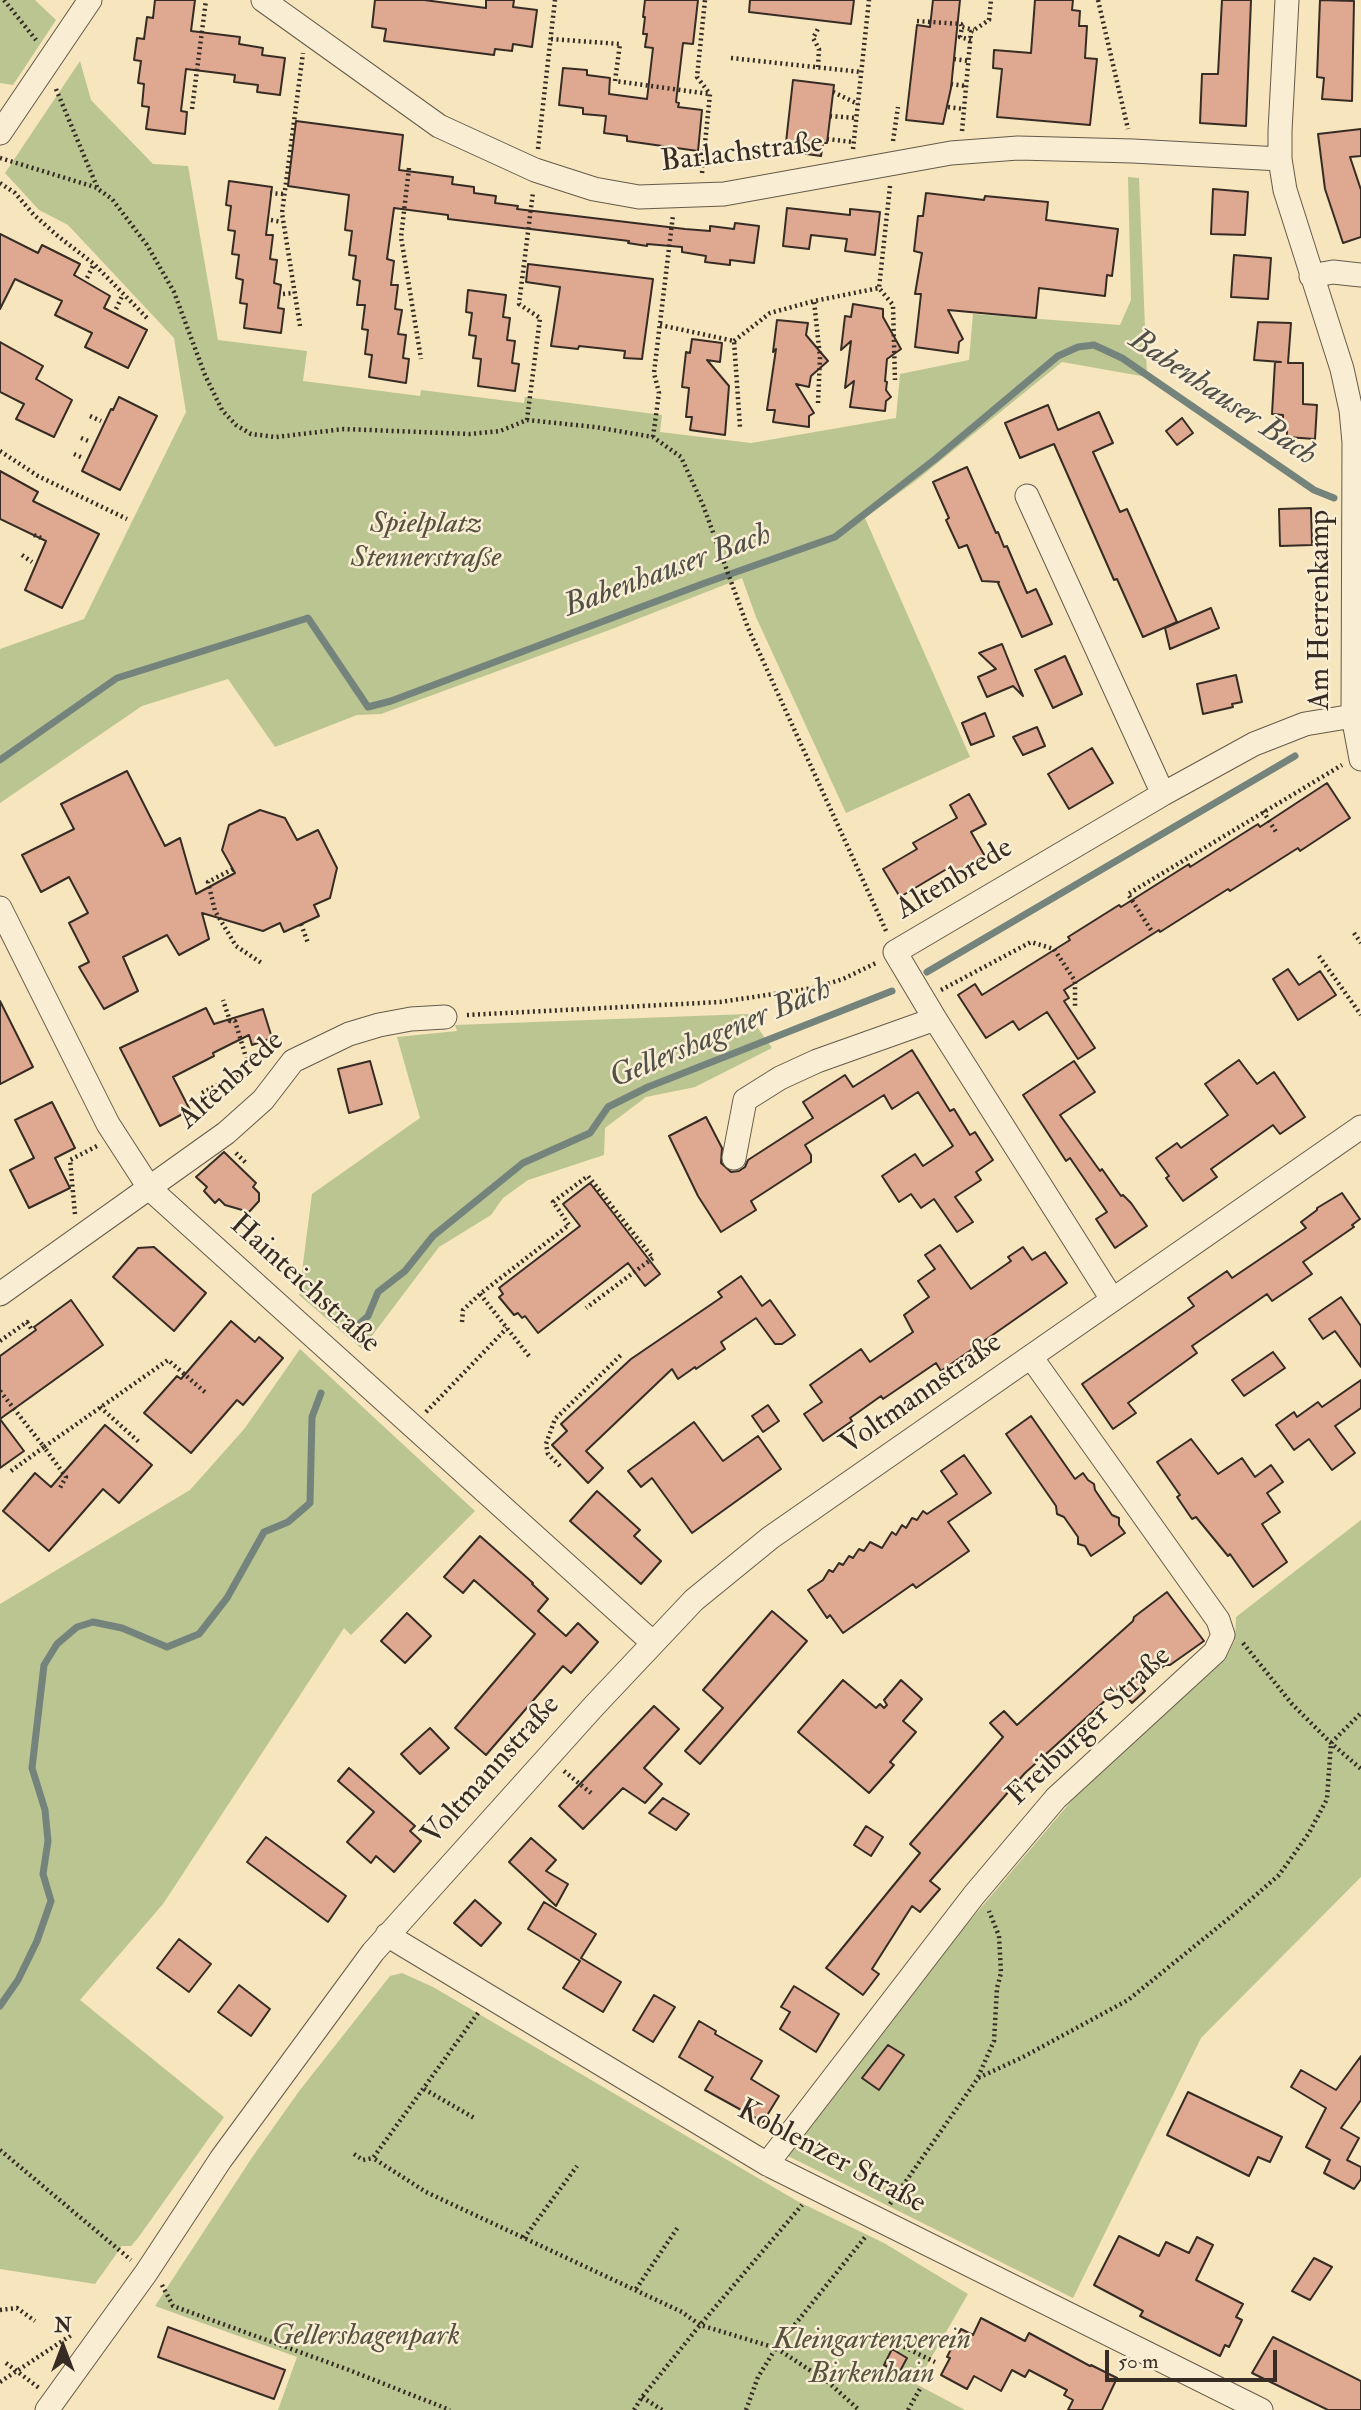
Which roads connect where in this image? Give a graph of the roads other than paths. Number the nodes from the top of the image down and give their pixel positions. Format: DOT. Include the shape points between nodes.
graph roads {
  1 [pos="90,0"];
  2 [pos="263,0"];
  3 [pos="1287,0"];
  4 [pos="9,101"];
  5 [pos="0,133"];
  6 [pos="1280,159"];
  7 [pos="1361,275"];
  8 [pos="1311,276"];
  9 [pos="1027,496"];
  10 [pos="1358,742"];
  11 [pos="1163,794"];
  12 [pos="0,908"];
  13 [pos="929,1009"];
  14 [pos="445,1017"];
  15 [pos="1361,1127"];
  16 [pos="734,1158"];
  17 [pos="150,1189"];
  18 [pos="0,1294"];
  19 [pos="1112,1300"];
  20 [pos="1031,1357"];
  21 [pos="652,1643"];
  22 [pos="387,1935"];
  23 [pos="766,2164"];
  24 [pos="51,2405"];
  25 [pos="1261,2410"];
  1 -- 4 [label="street"];
  2 -- 6 [label="street, Barlachstraße" via="439,126 535,170 594,190 639,197 700,195 780,186 960,153 1018,148"];
  3 -- 6 [label="street, Am Herrenkamp"];
  4 -- 5 [label="street"];
  6 -- 8 [label="street, Am Herrenkamp"];
  7 -- 8 [label="street" via="1333,272"];
  8 -- 10 [label="street, Am Herrenkamp" via="1351,410"];
  9 -- 11 [label="street"];
  10 -- 11 [label="street, Altenbrede" via="1305,724 1266,738"];
  11 -- 13 [label="street, Altenbrede" via="895,952"];
  12 -- 17 [label="street, Hainteichstraße" via="116,1137"];
  13 -- 16 [label="street" via="780,1078 744,1100"];
  13 -- 19 [label="street"];
  14 -- 17 [label="street, Altenbrede" via="379,1025 293,1061 263,1100"];
  15 -- 19 [label="street, Voltmannstraße"];
  17 -- 18 [label="street, Altenbrede"];
  17 -- 21 [label="street, Hainteichstraße"];
  19 -- 20 [label="street, Voltmannstraße"];
  20 -- 21 [label="street, Voltmannstraße" via="770,1538 694,1600"];
  20 -- 23 [label="street, Freiburger Straße" via="1218,1620 1223,1635 1215,1652 1065,1788 974,1895"];
  21 -- 22 [label="street, Voltmannstraße"];
  22 -- 23 [label="street, Koblenzer Straße"];
  22 -- 24 [label="street, Voltmannstraße" via="221,2159"];
  23 -- 25 [label="street, Koblenzer Straße"];
}
